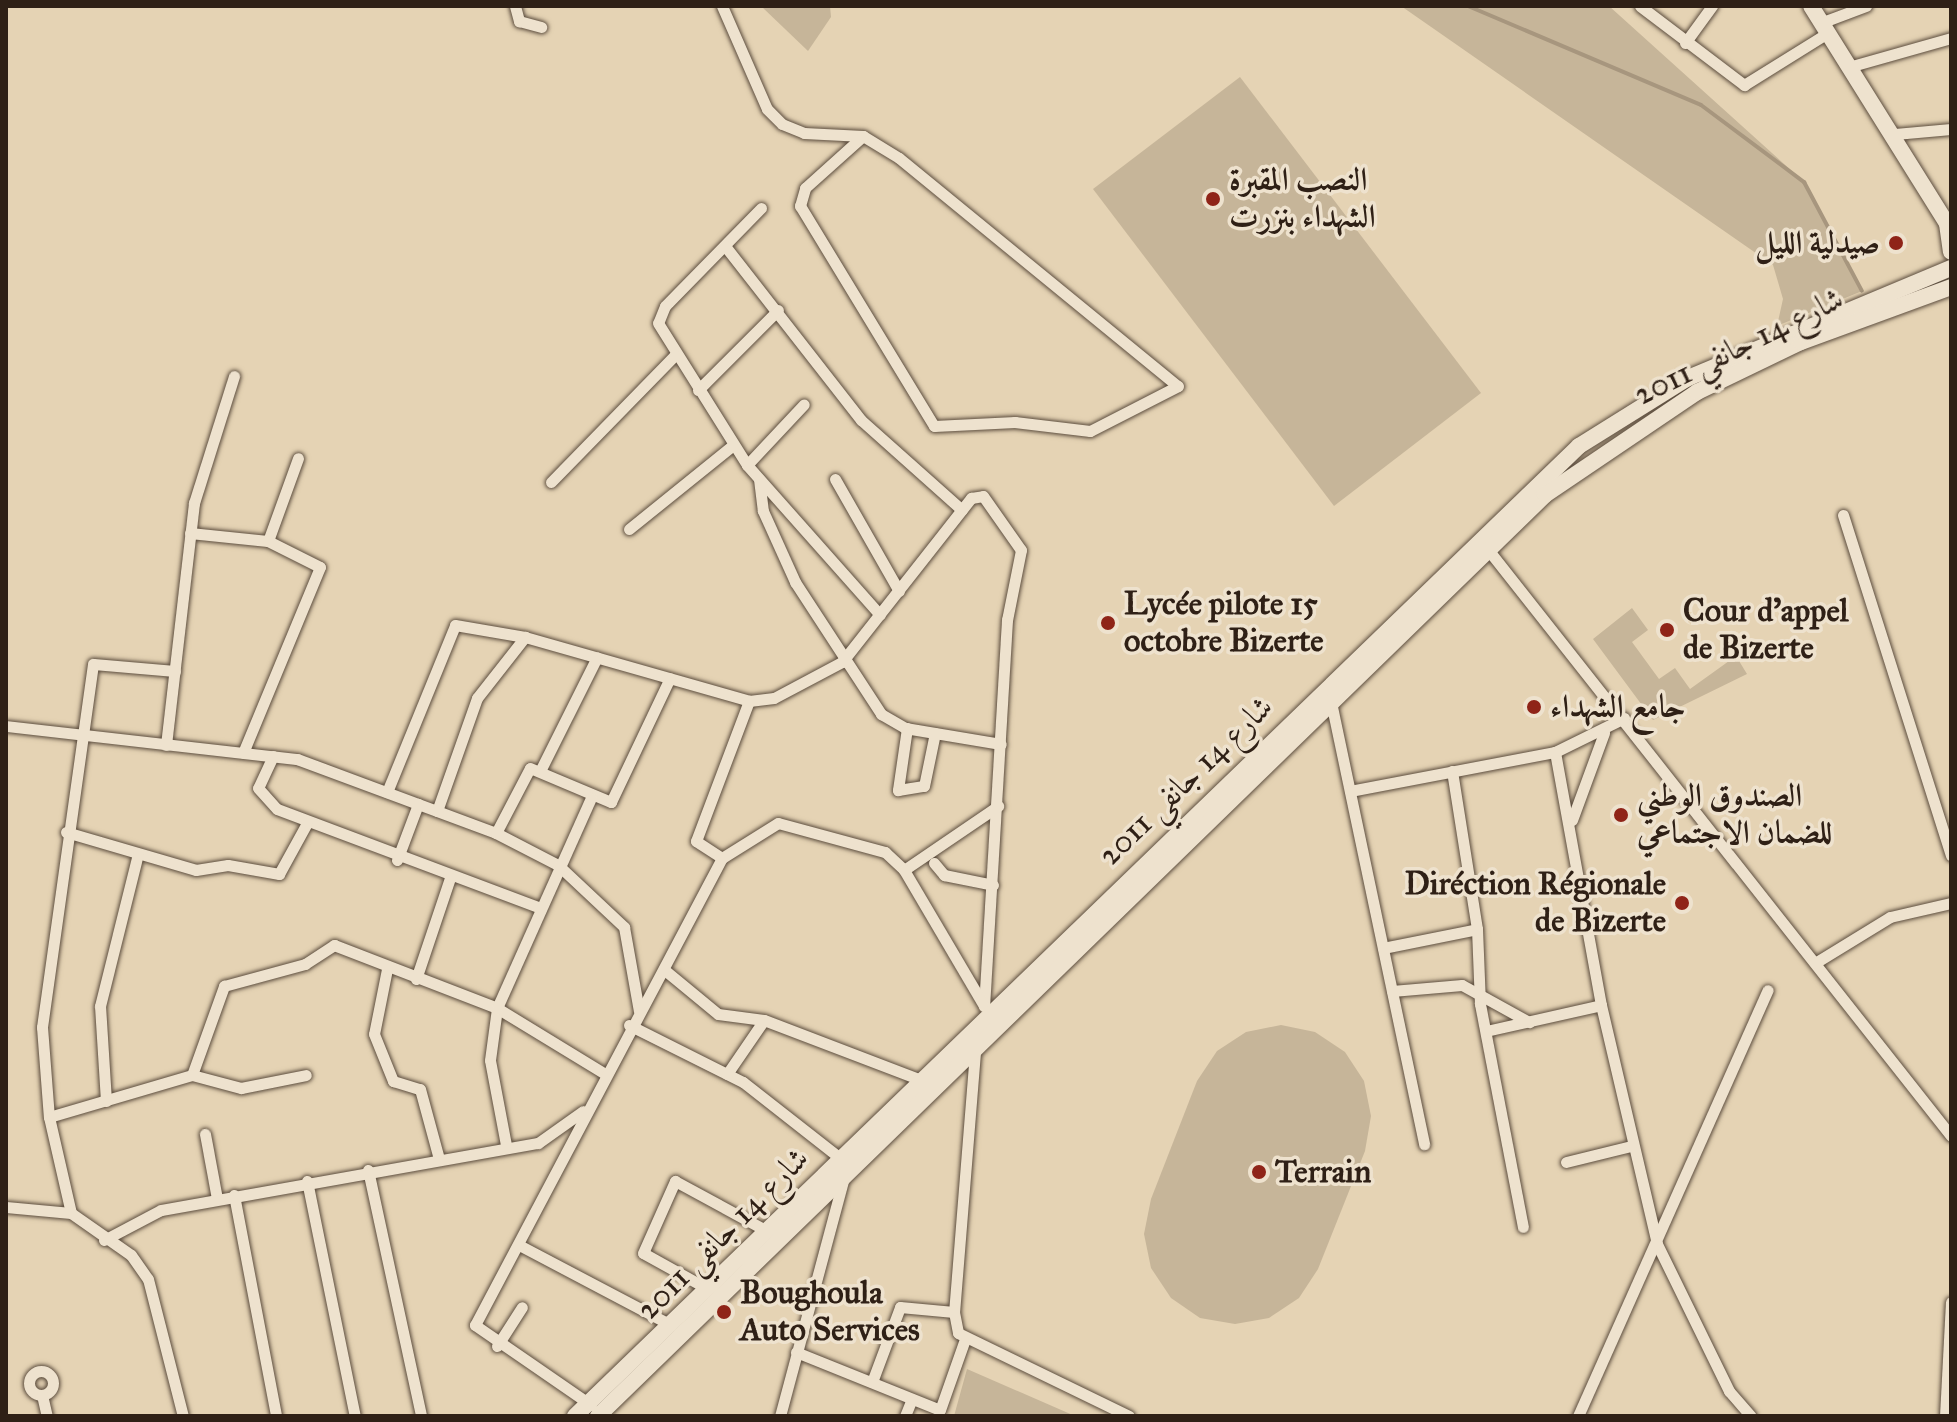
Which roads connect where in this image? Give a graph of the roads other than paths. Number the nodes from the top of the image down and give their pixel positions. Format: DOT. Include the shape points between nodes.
graph roads {
  1 [pos="515,6"];
  2 [pos="722,6"];
  3 [pos="1640,6"];
  4 [pos="1712,6"];
  5 [pos="1811,6"];
  6 [pos="1866,6"];
  7 [pos="541,27"];
  8 [pos="1826,27"];
  9 [pos="1951,38"];
  10 [pos="1685,43"];
  11 [pos="1852,66"];
  12 [pos="1951,129"];
  13 [pos="1895,134"];
  14 [pos="863,136"];
  15 [pos="761,208"];
  16 [pos="1949,227"];
  17 [pos="725,246"];
  18 [pos="1951,252"];
  19 [pos="1951,268"];
  20 [pos="1951,278"];
  21 [pos="1951,287"];
  22 [pos="778,310"];
  23 [pos="675,355"];
  24 [pos="234,376"];
  25 [pos="698,390"];
  26 [pos="804,404"];
  27 [pos="732,446"];
  28 [pos="298,458"];
  29 [pos="747,465"];
  30 [pos="759,479"];
  31 [pos="835,479"];
  32 [pos="551,482"];
  33 [pos="962,510"];
  34 [pos="1843,515"];
  35 [pos="629,529"];
  36 [pos="190,533"];
  37 [pos="1478,537"];
  38 [pos="268,541"];
  39 [pos="1489,551"];
  40 [pos="899,591"];
  41 [pos="880,615"];
  42 [pos="525,637"];
  43 [pos="597,657"];
  44 [pos="842,662"];
  45 [pos="175,671"];
  46 [pos="670,678"];
  47 [pos="749,701"];
  48 [pos="1331,702"];
  49 [pos="1624,718"];
  50 [pos="6,726"];
  51 [pos="907,728"];
  52 [pos="935,733"];
  53 [pos="1604,733"];
  54 [pos="82,737"];
  55 [pos="1001,744"];
  56 [pos="166,745"];
  57 [pos="1555,752"];
  58 [pos="243,753"];
  59 [pos="273,756"];
  60 [pos="540,771"];
  61 [pos="1452,771"];
  62 [pos="1350,791"];
  63 [pos="387,792"];
  64 [pos="591,798"];
  65 [pos="418,804"];
  66 [pos="998,806"];
  67 [pos="437,811"];
  68 [pos="307,823"];
  69 [pos="1571,825"];
  70 [pos="66,832"];
  71 [pos="496,833"];
  72 [pos="138,854"];
  73 [pos="1951,855"];
  74 [pos="722,858"];
  75 [pos="397,860"];
  76 [pos="934,863"];
  77 [pos="558,865"];
  78 [pos="904,870"];
  79 [pos="450,878"];
  80 [pos="993,885"];
  81 [pos="1951,903"];
  82 [pos="541,908"];
  83 [pos="1477,929"];
  84 [pos="1383,948"];
  85 [pos="1815,963"];
  86 [pos="387,969"];
  87 [pos="667,972"];
  88 [pos="416,979"];
  89 [pos="1768,990"];
  90 [pos="1392,991"];
  91 [pos="1480,994"];
  92 [pos="1601,1005"];
  93 [pos="497,1008"];
  94 [pos="639,1011"];
  95 [pos="990,1017"];
  96 [pos="764,1020"];
  97 [pos="1529,1022"];
  98 [pos="629,1025"];
  99 [pos="1486,1031"];
  100 [pos="975,1052"];
  101 [pos="605,1074"];
  102 [pos="727,1074"];
  103 [pos="192,1075"];
  104 [pos="306,1075"];
  105 [pos="929,1084"];
  106 [pos="106,1101"];
  107 [pos="589,1105"];
  108 [pos="49,1117"];
  109 [pos="205,1134"];
  110 [pos="1951,1136"];
  111 [pos="1424,1144"];
  112 [pos="506,1145"];
  113 [pos="1631,1146"];
  114 [pos="840,1158"];
  115 [pos="439,1159"];
  116 [pos="1566,1162"];
  117 [pos="368,1170"];
  118 [pos="844,1176"];
  119 [pos="307,1181"];
  120 [pos="234,1195"];
  121 [pos="217,1199"];
  122 [pos="6,1207"];
  123 [pos="71,1213"];
  124 [pos="1523,1227"];
  125 [pos="767,1231"];
  126 [pos="104,1240"];
  127 [pos="1657,1244"];
  128 [pos="519,1245"];
  129 [pos="708,1289"];
  130 [pos="1951,1302"];
  131 [pos="522,1307"];
  132 [pos="954,1312"];
  133 [pos="1951,1312"];
  134 [pos="671,1325"];
  135 [pos="964,1342"];
  136 [pos="497,1346"];
  137 [pos="796,1352"];
  138 [pos="872,1382"];
  139 [pos="42,1395"];
  140 [pos="912,1399"];
  141 [pos="596,1411"];
  142 [pos="47,1416"];
  143 [pos="183,1416"];
  144 [pos="276,1416"];
  145 [pos="355,1416"];
  146 [pos="421,1416"];
  147 [pos="575,1416"];
  148 [pos="780,1416"];
  149 [pos="905,1416"];
  150 [pos="1129,1416"];
  151 [pos="1578,1416"];
  152 [pos="1751,1416"];
  153 [pos="1945,1416"];
  1 -- 7 [label="street" via="519,21"];
  2 -- 14 [label="street" via="767,109 782,124 804,133"];
  3 -- 10 [label="street"];
  4 -- 10 [label="street"];
  5 -- 8 [label="main road"];
  6 -- 8 [label="street"];
  8 -- 10 [label="street" via="1744,85"];
  8 -- 11 [label="main road"];
  9 -- 11 [label="street"];
  11 -- 13 [label="main road"];
  12 -- 13 [label="street"];
  13 -- 16 [label="main road"];
  14 -- 14 [label="street" via="805,188 800,206 934,426 1015,422 1090,431 1178,386"];
  15 -- 17 [label="street"];
  16 -- 18 [label="main road"];
  17 -- 22 [label="street"];
  17 -- 23 [label="street" via="659,314"];
  19 -- 20 [label="main road, شارع 14 جانفي 2011"];
  19 -- 37 [label="main road, شارع 14 جانفي 2011" via="1793,329 1642,403 1579,446"];
  21 -- 39 [label="main road, شارع 14 جانفي 2011" via="1801,342 1649,419 1555,486"];
  22 -- 25 [label="street"];
  22 -- 33 [label="street" via="861,420"];
  23 -- 25 [label="street"];
  23 -- 32 [label="street"];
  24 -- 36 [label="street"];
  25 -- 27 [label="street"];
  26 -- 29 [label="street"];
  27 -- 29 [label="street"];
  27 -- 35 [label="street"];
  28 -- 38 [label="street"];
  29 -- 30 [label="street"];
  30 -- 41 [label="street"];
  30 -- 44 [label="street" via="769,529"];
  31 -- 40 [label="street"];
  33 -- 40 [label="street"];
  33 -- 55 [label="street" via="983,496 1021,550 1007,620"];
  34 -- 73 [label="street"];
  36 -- 38 [label="street"];
  36 -- 45 [label="street"];
  37 -- 39 [label="street"];
  37 -- 95 [label="main road, شارع 14 جانفي 2011"];
  38 -- 58 [label="street" via="314,561 321,572"];
  39 -- 48 [label="main road, شارع 14 جانفي 2011"];
  39 -- 49 [label="street"];
  40 -- 41 [label="street"];
  41 -- 44 [label="street"];
  42 -- 43 [label="street"];
  42 -- 63 [label="street" via="460,623 452,629"];
  42 -- 67 [label="street" via="477,698"];
  43 -- 46 [label="street"];
  43 -- 60 [label="street"];
  44 -- 47 [label="street" via="774,698"];
  44 -- 51 [label="street" via="881,714"];
  45 -- 54 [label="street" via="95,661"];
  45 -- 56 [label="street"];
  46 -- 47 [label="street"];
  46 -- 64 [label="street" via="614,798"];
  47 -- 74 [label="street" via="696,841"];
  48 -- 62 [label="street"];
  48 -- 95 [label="main road, شارع 14 جانفي 2011"];
  49 -- 53 [label="street"];
  49 -- 85 [label="street"];
  50 -- 54 [label="street"];
  51 -- 52 [label="street"];
  51 -- 52 [label="street" via="898,790 924,786"];
  52 -- 55 [label="street"];
  53 -- 57 [label="street"];
  53 -- 69 [label="street"];
  54 -- 56 [label="street"];
  54 -- 70 [label="street"];
  55 -- 66 [label="street"];
  56 -- 58 [label="street"];
  57 -- 61 [label="street"];
  57 -- 69 [label="street"];
  58 -- 59 [label="street"];
  59 -- 63 [label="street"];
  59 -- 68 [label="street" via="259,794"];
  60 -- 64 [label="street"];
  60 -- 71 [label="street" via="525,771"];
  61 -- 62 [label="street"];
  61 -- 83 [label="street"];
  62 -- 84 [label="street"];
  63 -- 65 [label="street"];
  64 -- 77 [label="street"];
  65 -- 67 [label="street"];
  65 -- 75 [label="street"];
  66 -- 78 [label="street"];
  66 -- 80 [label="street"];
  67 -- 71 [label="street"];
  68 -- 72 [label="street" via="279,874 228,865 196,870"];
  68 -- 75 [label="street"];
  69 -- 92 [label="street"];
  70 -- 72 [label="street"];
  70 -- 108 [label="street" via="42,1006"];
  71 -- 77 [label="street"];
  72 -- 106 [label="street" via="100,1006"];
  74 -- 78 [label="street" via="778,823 872,847"];
  74 -- 87 [label="street"];
  75 -- 79 [label="street"];
  76 -- 80 [label="street" via="944,875"];
  77 -- 82 [label="street"];
  77 -- 94 [label="street" via="624,927"];
  78 -- 95 [label="street"];
  79 -- 82 [label="street"];
  79 -- 88 [label="street"];
  80 -- 95 [label="street"];
  81 -- 85 [label="street" via="1890,917"];
  82 -- 93 [label="street"];
  83 -- 84 [label="street"];
  83 -- 91 [label="street"];
  84 -- 90 [label="street"];
  85 -- 110 [label="street"];
  86 -- 88 [label="street"];
  86 -- 103 [label="street" via="327,946 305,964 230,981"];
  86 -- 115 [label="street" via="374,1034 393,1081 420,1089"];
  87 -- 94 [label="street"];
  87 -- 96 [label="street" via="718,1014"];
  88 -- 93 [label="street"];
  89 -- 127 [label="street"];
  90 -- 91 [label="street" via="1447,982"];
  90 -- 111 [label="street"];
  91 -- 97 [label="street"];
  91 -- 99 [label="street"];
  92 -- 97 [label="street"];
  92 -- 113 [label="street"];
  93 -- 101 [label="street"];
  93 -- 112 [label="street" via="490,1060"];
  94 -- 98 [label="street"];
  95 -- 100 [label="main road, شارع 14 جانفي 2011"];
  95 -- 105 [label="main road, شارع 14 جانفي 2011"];
  96 -- 102 [label="street"];
  96 -- 105 [label="street"];
  97 -- 99 [label="street"];
  98 -- 101 [label="street"];
  98 -- 102 [label="street"];
  99 -- 124 [label="street"];
  100 -- 105 [label="main road, شارع 14 جانفي 2011"];
  100 -- 132 [label="street"];
  101 -- 107 [label="street"];
  102 -- 114 [label="street"];
  103 -- 104 [label="street" via="241,1088"];
  103 -- 106 [label="street"];
  105 -- 114 [label="main road, شارع 14 جانفي 2011"];
  105 -- 118 [label="main road, شارع 14 جانفي 2011"];
  106 -- 108 [label="street"];
  107 -- 112 [label="street" via="551,1138"];
  107 -- 128 [label="street"];
  108 -- 123 [label="street"];
  109 -- 121 [label="street"];
  112 -- 115 [label="street"];
  113 -- 116 [label="street"];
  113 -- 127 [label="street"];
  114 -- 125 [label="main road, شارع 14 جانفي 2011"];
  115 -- 117 [label="street"];
  117 -- 119 [label="street"];
  117 -- 146 [label="street"];
  118 -- 137 [label="street"];
  118 -- 141 [label="main road, شارع 14 جانفي 2011"];
  119 -- 120 [label="street"];
  119 -- 145 [label="street"];
  120 -- 121 [label="street"];
  120 -- 144 [label="street"];
  121 -- 126 [label="street" via="148,1213"];
  122 -- 123 [label="street"];
  123 -- 126 [label="street"];
  125 -- 129 [label="main road, شارع 14 جانفي 2011"];
  125 -- 129 [label="street" via="675,1181 643,1253"];
  126 -- 143 [label="street" via="131,1255 148,1279"];
  127 -- 151 [label="street"];
  127 -- 152 [label="street" via="1729,1391"];
  128 -- 134 [label="street"];
  128 -- 136 [label="street" via="475,1325"];
  129 -- 134 [label="main road, شارع 14 جانفي 2011"];
  130 -- 133 [label="street"];
  131 -- 136 [label="street"];
  132 -- 135 [label="street"];
  132 -- 138 [label="street" via="900,1307"];
  133 -- 153 [label="street"];
  134 -- 141 [label="main road, شارع 14 جانفي 2011"];
  135 -- 140 [label="street" via="944,1409"];
  135 -- 150 [label="street"];
  136 -- 141 [label="street"];
  137 -- 138 [label="street"];
  137 -- 148 [label="street"];
  138 -- 140 [label="street"];
  139 -- 142 [label="street"];
  140 -- 149 [label="street"];
  141 -- 147 [label="main road, شارع 14 جانفي 2011"];
}
